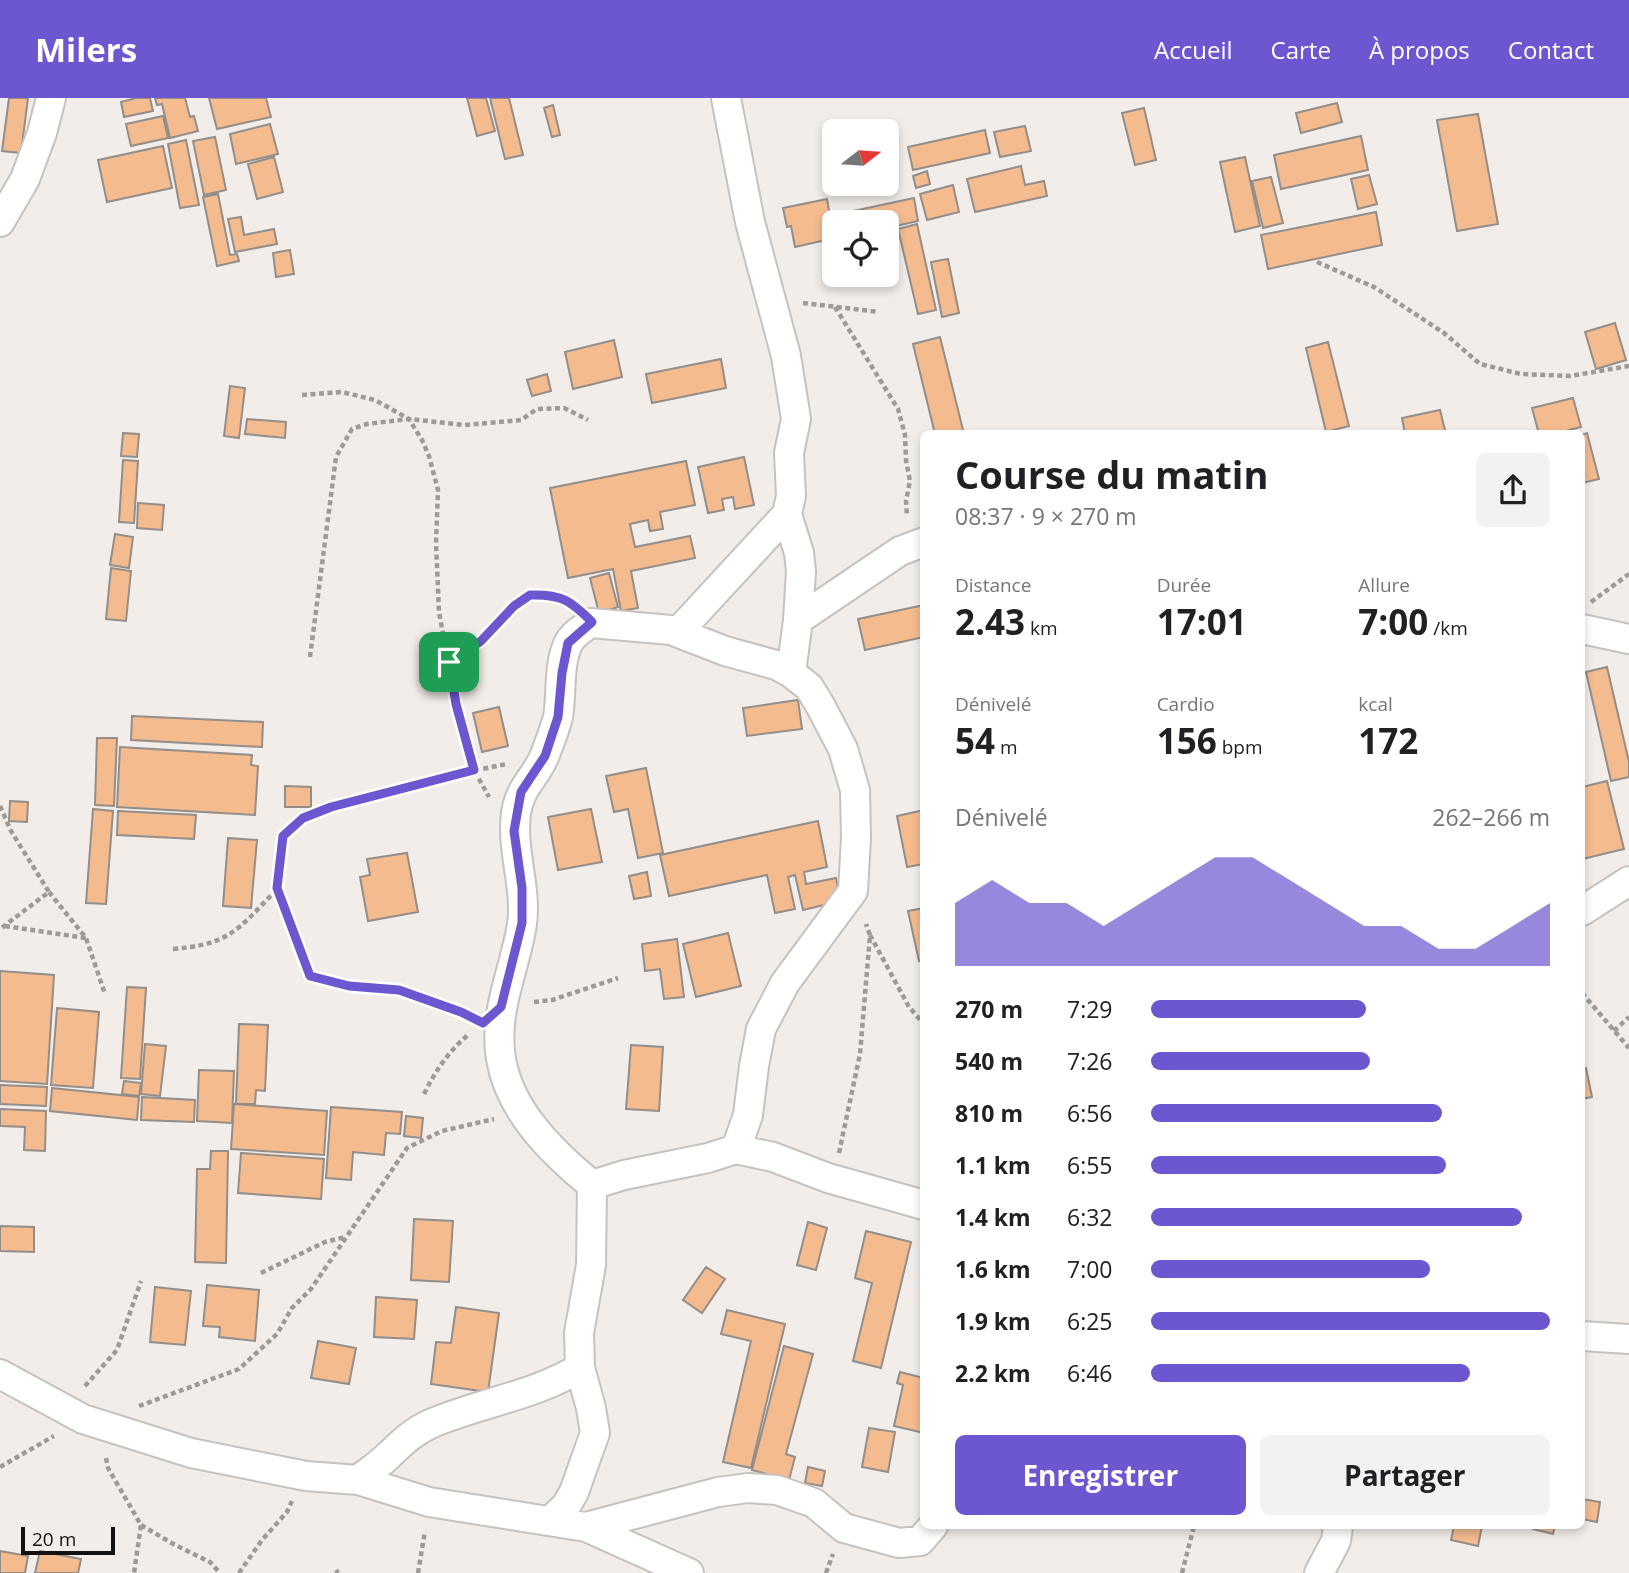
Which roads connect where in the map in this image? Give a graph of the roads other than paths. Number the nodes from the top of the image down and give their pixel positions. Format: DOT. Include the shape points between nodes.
graph roads {
  1 [pos="51,98"];
  2 [pos="726,98"];
  3 [pos="0,222"];
  4 [pos="787,514"];
  5 [pos="912,547"];
  6 [pos="799,620"];
  7 [pos="1585,620"];
  8 [pos="678,632"];
  9 [pos="1629,639"];
  10 [pos="791,673"];
  11 [pos="1629,881"];
  12 [pos="1585,909"];
  13 [pos="736,1149"];
  14 [pos="920,1182"];
  15 [pos="592,1185"];
  16 [pos="884,1192"];
  17 [pos="920,1204"];
  18 [pos="1585,1336"];
  19 [pos="1629,1339"];
  20 [pos="580,1368"];
  21 [pos="0,1374"];
  22 [pos="358,1480"];
  23 [pos="551,1520"];
  24 [pos="586,1527"];
  25 [pos="930,1529"];
  26 [pos="1338,1529"];
  27 [pos="689,1573"];
  28 [pos="1319,1573"];
  1 -- 3 [label="street" via="25,179"];
  2 -- 4 [label="street" via="750,222 786,356 796,419 789,453"];
  4 -- 6 [label="street" via="800,562"];
  4 -- 8 [label="street"];
  5 -- 6 [label="street"];
  6 -- 10 [label="street"];
  7 -- 9 [label="street"];
  8 -- 10 [label="street"];
  8 -- 15 [label="street" via="592,622 568,643 558,717 545,756 521,792 514,831 522,923 492,1015 501,1059 523,1113 555,1153"];
  10 -- 13 [label="street" via="809,687 820,705 843,749 855,790 853,891 785,983 761,1029 748,1115"];
  11 -- 12 [label="street"];
  13 -- 15 [label="street"];
  13 -- 16 [label="street"];
  14 -- 16 [label="street"];
  15 -- 20 [label="street" via="591,1265 579,1333"];
  16 -- 17 [label="street"];
  18 -- 19 [label="street"];
  20 -- 22 [label="street" via="531,1392 428,1425 406,1437"];
  20 -- 23 [label="street" via="595,1433 575,1492"];
  21 -- 22 [label="street" via="83,1417 191,1453 306,1476"];
  22 -- 23 [label="street" via="429,1502"];
  23 -- 24 [label="street"];
  24 -- 25 [label="street" via="748,1488 777,1490 814,1503 844,1528 899,1543 920,1541"];
  24 -- 27 [label="street"];
  26 -- 28 [label="street"];
}
